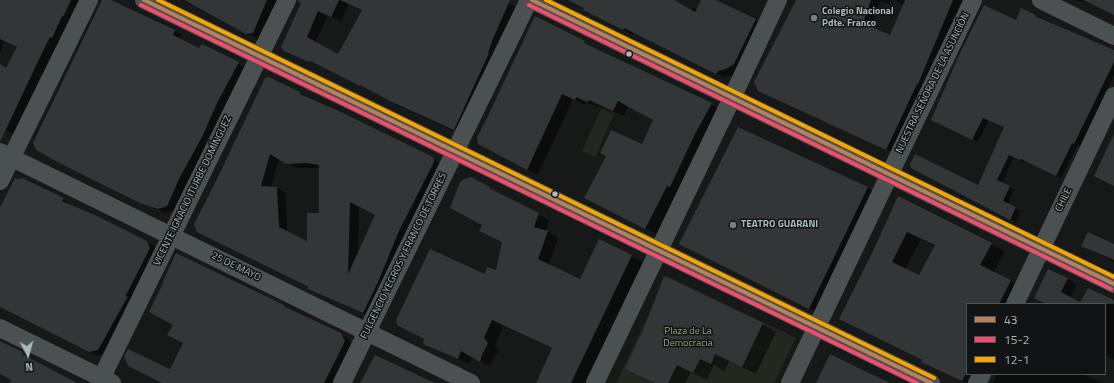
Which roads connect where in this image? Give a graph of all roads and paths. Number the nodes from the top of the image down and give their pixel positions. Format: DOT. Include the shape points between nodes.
graph roads {
  1 [pos="89,0"];
  2 [pos="144,0"];
  3 [pos="287,0"];
  4 [pos="531,0"];
  5 [pos="778,0"];
  6 [pos="973,0"];
  7 [pos="1041,0"];
  8 [pos="1114,36"];
  9 [pos="259,56"];
  10 [pos="1114,96"];
  11 [pos="732,98"];
  12 [pos="455,152"];
  13 [pos="6,155"];
  14 [pos="889,174"];
  15 [pos="0,181"];
  16 [pos="171,236"];
  17 [pos="1041,248"];
  18 [pos="659,251"];
  19 [pos="1114,284"];
  20 [pos="1015,303"];
  21 [pos="817,327"];
  22 [pos="0,328"];
  23 [pos="367,332"];
  24 [pos="104,381"];
  25 [pos="342,383"];
  26 [pos="471,383"];
  27 [pos="595,383"];
  28 [pos="790,383"];
  29 [pos="931,383"];
  1 -- 13 [label="street"];
  2 -- 9 [label="street"];
  3 -- 9 [label="street, VICENTE IGNACIO ITURBE DOMÍNGUEZ"];
  4 -- 11 [label="street"];
  4 -- 12 [label="street, FULGENCIO YEGROS Y FRANCO DE TORRES"];
  5 -- 11 [label="street"];
  6 -- 14 [label="street, NUESTRA SEÑORA DE LA ASUNCIÓN"];
  7 -- 8 [label="street"];
  9 -- 12 [label="street"];
  9 -- 16 [label="street, VICENTE IGNACIO ITURBE DOMÍNGUEZ"];
  10 -- 17 [label="street, CHILE"];
  11 -- 14 [label="street"];
  11 -- 18 [label="street"];
  12 -- 18 [label="street"];
  12 -- 23 [label="street, FULGENCIO YEGROS Y FRANCO DE TORRES"];
  13 -- 15 [label="street"];
  13 -- 16 [label="street, 25 DE MAYO"];
  14 -- 17 [label="street"];
  14 -- 21 [label="street, NUESTRA SEÑORA DE LA ASUNCIÓN"];
  16 -- 23 [label="street, 25 DE MAYO"];
  16 -- 24 [label="street, VICENTE IGNACIO ITURBE DOMÍNGUEZ"];
  17 -- 19 [label="street"];
  17 -- 20 [label="street, CHILE"];
  18 -- 21 [label="street"];
  18 -- 27 [label="street"];
  21 -- 28 [label="street, NUESTRA SEÑORA DE LA ASUNCIÓN"];
  21 -- 29 [label="street"];
  22 -- 24 [label="street"];
  23 -- 25 [label="street, FULGENCIO YEGROS Y FRANCO DE TORRES"];
  23 -- 26 [label="street, 25 DE MAYO"];
}
